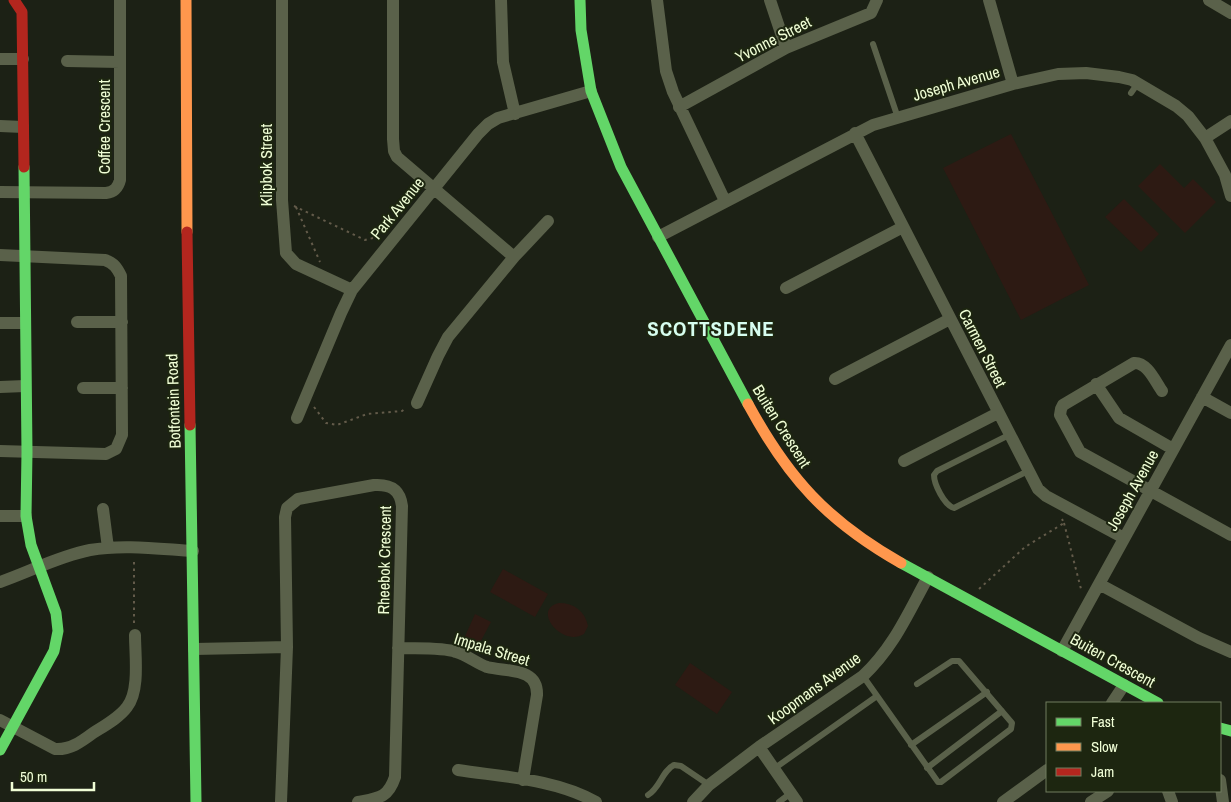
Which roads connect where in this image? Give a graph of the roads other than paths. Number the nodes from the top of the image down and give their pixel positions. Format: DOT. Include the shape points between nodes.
graph roads {
  1 [pos="14,0"];
  2 [pos="120,0"];
  3 [pos="186,0"];
  4 [pos="282,0"];
  5 [pos="393,0"];
  6 [pos="501,0"];
  7 [pos="580,0"];
  8 [pos="657,0"];
  9 [pos="770,0"];
  10 [pos="877,0"];
  11 [pos="989,0"];
  12 [pos="1209,0"];
  13 [pos="1231,13"];
  14 [pos="873,44"];
  15 [pos="786,48"];
  16 [pos="0,59"];
  17 [pos="23,59"];
  18 [pos="67,61"];
  19 [pos="120,62"];
  20 [pos="1013,84"];
  21 [pos="591,91"];
  22 [pos="679,107"];
  23 [pos="515,114"];
  24 [pos="898,118"];
  25 [pos="1231,121"];
  26 [pos="0,126"];
  27 [pos="23,126"];
  28 [pos="855,133"];
  29 [pos="1205,138"];
  30 [pos="434,190"];
  31 [pos="0,192"];
  32 [pos="24,193"];
  33 [pos="1231,196"];
  34 [pos="725,201"];
  35 [pos="548,221"];
  36 [pos="903,227"];
  37 [pos="658,237"];
  38 [pos="0,255"];
  39 [pos="24,256"];
  40 [pos="514,257"];
  41 [pos="786,288"];
  42 [pos="352,290"];
  43 [pos="950,319"];
  44 [pos="77,322"];
  45 [pos="122,322"];
  46 [pos="0,323"];
  47 [pos="25,323"];
  48 [pos="1231,345"];
  49 [pos="835,379"];
  50 [pos="1096,384"];
  51 [pos="25,386"];
  52 [pos="0,387"];
  53 [pos="83,388"];
  54 [pos="122,388"];
  55 [pos="1162,390"];
  56 [pos="1202,397"];
  57 [pos="417,404"];
  58 [pos="998,413"];
  59 [pos="1231,413"];
  60 [pos="297,418"];
  61 [pos="1009,435"];
  62 [pos="1173,450"];
  63 [pos="0,451"];
  64 [pos="27,452"];
  65 [pos="904,461"];
  66 [pos="1028,471"];
  67 [pos="1150,491"];
  68 [pos="104,509"];
  69 [pos="0,516"];
  70 [pos="26,516"];
  71 [pos="1231,535"];
  72 [pos="1124,538"];
  73 [pos="108,548"];
  74 [pos="193,551"];
  75 [pos="39,567"];
  76 [pos="928,577"];
  77 [pos="0,582"];
  78 [pos="1099,584"];
  79 [pos="135,635"];
  80 [pos="287,647"];
  81 [pos="398,648"];
  82 [pos="194,649"];
  83 [pos="1062,651"];
  84 [pos="1231,652"];
  85 [pos="863,676"];
  86 [pos="917,684"];
  87 [pos="1124,685"];
  88 [pos="988,692"];
  89 [pos="877,696"];
  90 [pos="1113,702"];
  91 [pos="1156,702"];
  92 [pos="1002,711"];
  93 [pos="0,720"];
  94 [pos="13,727"];
  95 [pos="911,745"];
  96 [pos="759,747"];
  97 [pos="0,750"];
  98 [pos="669,768"];
  99 [pos="774,768"];
  100 [pos="927,768"];
  101 [pos="458,770"];
  102 [pos="1046,771"];
  103 [pos="660,772"];
  104 [pos="523,780"];
  105 [pos="709,785"];
  106 [pos="1221,787"];
  107 [pos="1106,792"];
  108 [pos="648,795"];
  109 [pos="794,798"];
  110 [pos="196,802"];
  111 [pos="280,802"];
  112 [pos="358,802"];
  113 [pos="596,802"];
  114 [pos="693,802"];
  115 [pos="779,802"];
  116 [pos="1003,802"];
  117 [pos="1091,802"];
  118 [pos="1223,802"];
  1 -- 17 [label="street" via="22,12"];
  2 -- 19 [label="street, Coffee Crescent"];
  3 -- 74 [label="street, Botfontein Road" via="187,326"];
  4 -- 42 [label="street, Klipbok Street" via="282,200 286,253 296,264"];
  5 -- 30 [label="street" via="394,151 402,163"];
  6 -- 23 [label="street" via="503,62"];
  7 -- 21 [label="street, Buiten Crescent" via="581,30"];
  8 -- 22 [label="street" via="666,71"];
  9 -- 15 [label="street"];
  10 -- 15 [label="street, Yvonne Street" via="871,12 862,18"];
  11 -- 20 [label="street"];
  12 -- 13 [label="street"];
  14 -- 24 [label="lane"];
  15 -- 22 [label="street, Yvonne Street"];
  16 -- 17 [label="street"];
  17 -- 27 [label="street"];
  18 -- 19 [label="street"];
  19 -- 32 [label="street, Coffee Crescent" via="120,180 117,188 106,193"];
  20 -- 24 [label="street, Joseph Avenue"];
  20 -- 29 [label="street, Joseph Avenue" via="1058,74 1119,77 1135,88 1176,106"];
  21 -- 23 [label="street, Park Avenue"];
  21 -- 37 [label="street, Buiten Crescent" via="621,167"];
  22 -- 34 [label="street"];
  23 -- 30 [label="street, Park Avenue" via="488,124"];
  24 -- 28 [label="street, Joseph Avenue"];
  25 -- 29 [label="street"];
  26 -- 27 [label="street"];
  27 -- 32 [label="street"];
  28 -- 34 [label="street, Joseph Avenue"];
  28 -- 36 [label="street, Carmen Street"];
  29 -- 33 [label="street, Joseph Avenue" via="1225,175"];
  30 -- 40 [label="street"];
  30 -- 42 [label="street, Park Avenue"];
  31 -- 32 [label="street"];
  32 -- 39 [label="street"];
  34 -- 37 [label="street, Joseph Avenue"];
  35 -- 40 [label="street"];
  36 -- 41 [label="street"];
  36 -- 43 [label="street, Carmen Street"];
  37 -- 76 [label="street, Buiten Crescent" via="761,428 801,485 862,539"];
  38 -- 39 [label="street"];
  39 -- 45 [label="street" via="106,260 112,263 121,276"];
  39 -- 47 [label="street"];
  40 -- 57 [label="street" via="448,337"];
  42 -- 60 [label="street, Park Avenue"];
  43 -- 49 [label="street"];
  43 -- 58 [label="street, Carmen Street"];
  44 -- 45 [label="street"];
  45 -- 54 [label="street"];
  46 -- 47 [label="street"];
  47 -- 51 [label="street"];
  48 -- 56 [label="street, Joseph Avenue"];
  50 -- 55 [label="street" via="1139,363"];
  50 -- 62 [label="street" via="1119,418"];
  50 -- 67 [label="street" via="1063,405 1060,415 1080,452"];
  51 -- 52 [label="street"];
  51 -- 64 [label="street"];
  53 -- 54 [label="street"];
  54 -- 64 [label="street" via="122,435 116,449 106,454"];
  56 -- 59 [label="street"];
  56 -- 62 [label="street, Joseph Avenue"];
  58 -- 61 [label="street, Carmen Street"];
  58 -- 65 [label="street"];
  61 -- 66 [label="street, Carmen Street"];
  61 -- 66 [label="lane" via="937,471 934,480 947,504 954,508"];
  62 -- 67 [label="street, Joseph Avenue"];
  63 -- 64 [label="street"];
  64 -- 70 [label="street"];
  66 -- 72 [label="street, Carmen Street" via="1042,493"];
  67 -- 71 [label="street"];
  67 -- 72 [label="street, Joseph Avenue"];
  68 -- 73 [label="street"];
  69 -- 70 [label="street"];
  70 -- 75 [label="street"];
  72 -- 78 [label="street, Joseph Avenue"];
  73 -- 74 [label="street"];
  73 -- 75 [label="street" via="89,550"];
  74 -- 82 [label="street, Botfontein Road"];
  75 -- 77 [label="street"];
  75 -- 94 [label="street" via="56,613 57,641"];
  76 -- 83 [label="street, Buiten Crescent"];
  76 -- 85 [label="street, Koopmans Avenue" via="886,652"];
  78 -- 83 [label="street, Joseph Avenue"];
  78 -- 84 [label="street"];
  79 -- 94 [label="street" via="135,687 126,708 114,719 63,750"];
  80 -- 81 [label="street, Rheebok Crescent" via="287,508 298,499 385,484 397,491 402,506"];
  80 -- 82 [label="street"];
  80 -- 111 [label="street, Rheebok Crescent"];
  81 -- 104 [label="street, Impala Street" via="455,651 486,666 523,673 533,680 538,695"];
  81 -- 112 [label="street, Rheebok Crescent" via="395,777 386,794"];
  82 -- 110 [label="street, Botfontein Road"];
  83 -- 87 [label="street, Buiten Crescent"];
  85 -- 89 [label="lane"];
  85 -- 96 [label="street, Koopmans Avenue"];
  86 -- 88 [label="lane" via="957,660"];
  87 -- 90 [label="street"];
  87 -- 91 [label="street, Buiten Crescent"];
  88 -- 92 [label="lane"];
  88 -- 95 [label="lane"];
  89 -- 95 [label="lane"];
  89 -- 99 [label="lane"];
  92 -- 100 [label="lane"];
  92 -- 100 [label="lane" via="1012,723 1010,730 939,782"];
  93 -- 94 [label="street"];
  94 -- 97 [label="street"];
  95 -- 100 [label="lane"];
  96 -- 99 [label="street"];
  96 -- 105 [label="street, Koopmans Avenue"];
  98 -- 103 [label="lane"];
  98 -- 105 [label="lane" via="680,766"];
  98 -- 108 [label="lane"];
  99 -- 109 [label="street"];
  101 -- 104 [label="street"];
  102 -- 116 [label="street"];
  104 -- 113 [label="street" via="571,790"];
  105 -- 114 [label="street, Koopmans Avenue"];
  106 -- 118 [label="street"];
  107 -- 117 [label="street"];
  109 -- 115 [label="lane"];
}
